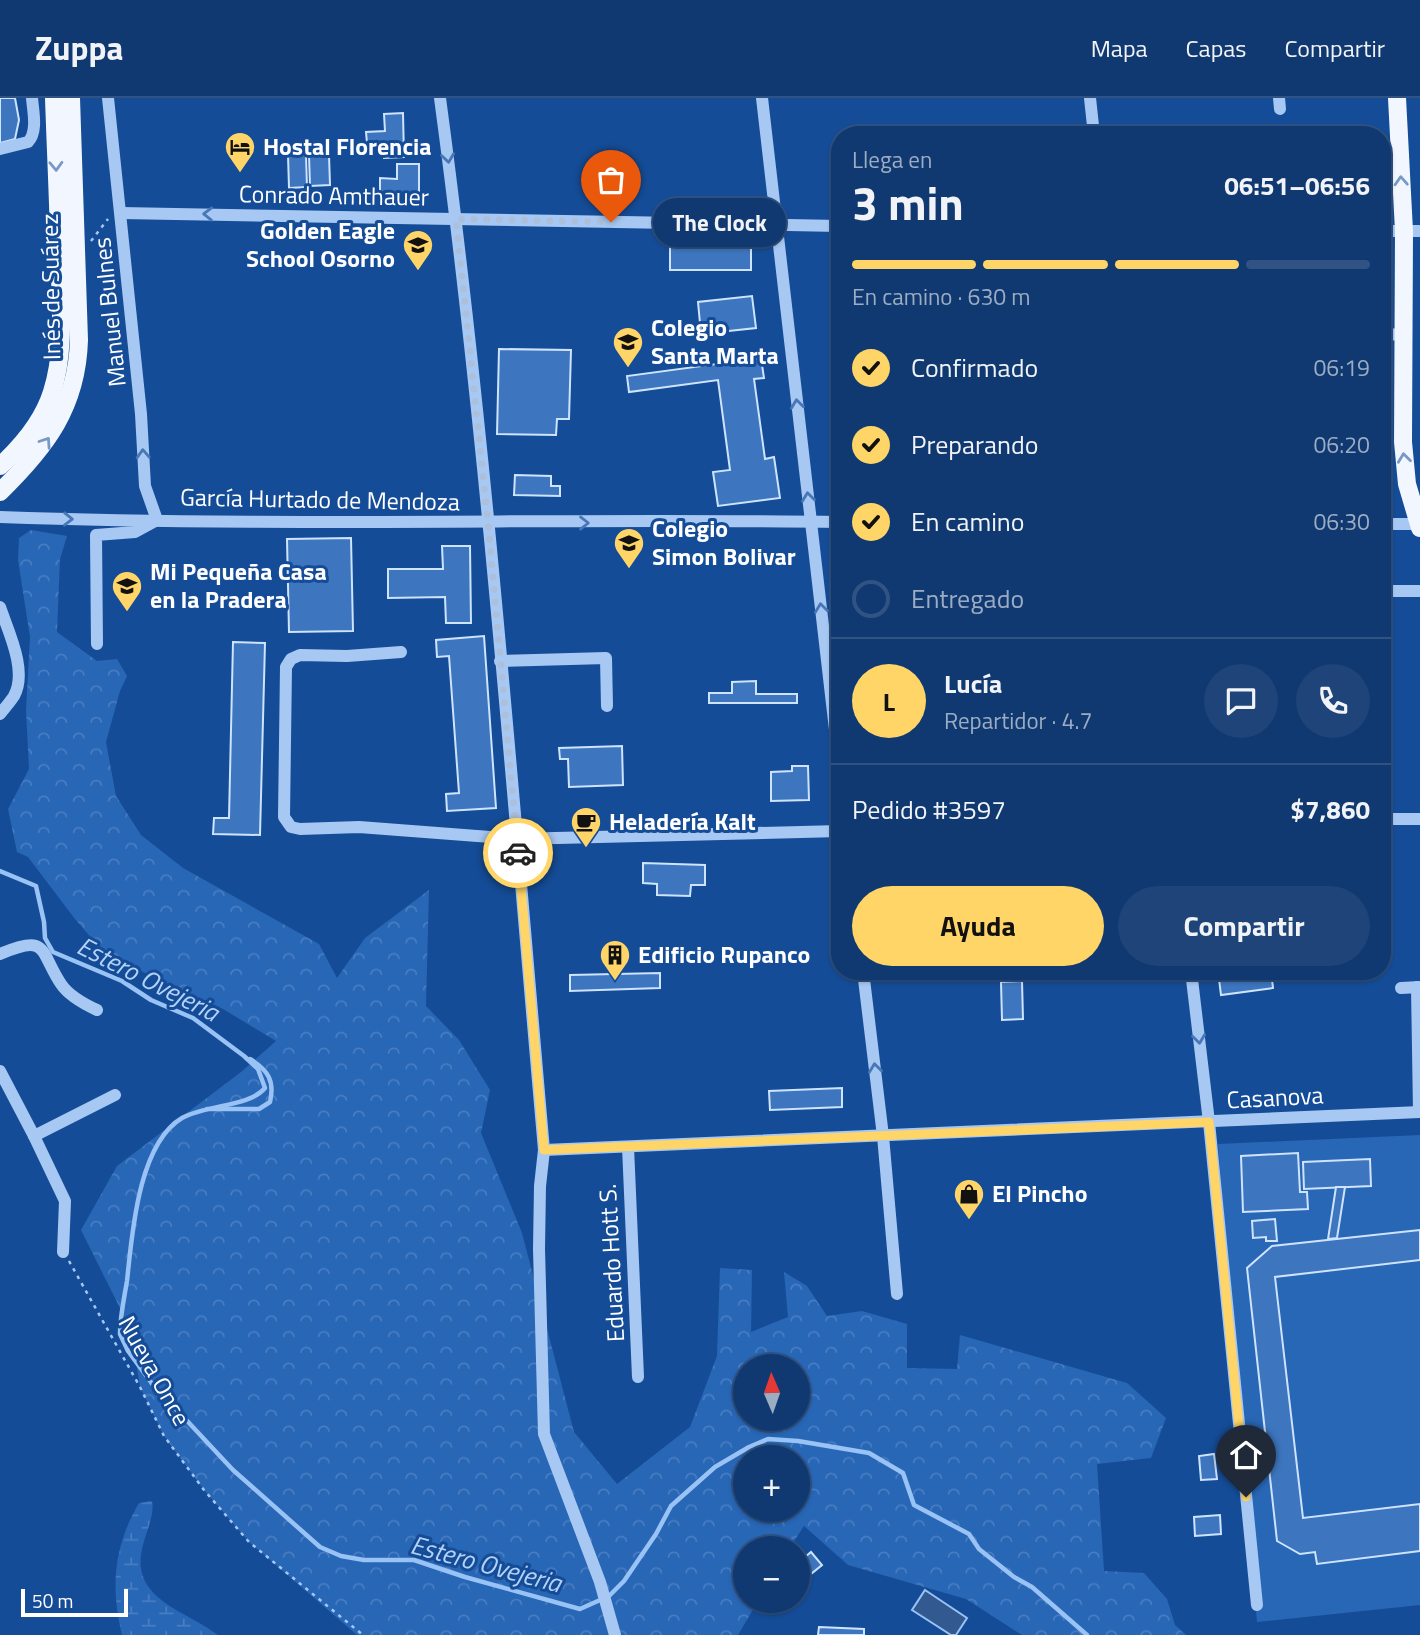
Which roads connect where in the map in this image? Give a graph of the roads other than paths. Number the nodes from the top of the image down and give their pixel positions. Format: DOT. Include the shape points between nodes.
graph roads {
  1 [pos="32,98"];
  2 [pos="54,98"];
  3 [pos="71,98"];
  4 [pos="108,98"];
  5 [pos="440,98"];
  6 [pos="762,98"];
  7 [pos="1090,98"];
  8 [pos="1397,98"];
  9 [pos="1093,126"];
  10 [pos="0,149"];
  11 [pos="121,213"];
  12 [pos="456,219"];
  13 [pos="776,225"];
  14 [pos="831,226"];
  15 [pos="1391,231"];
  16 [pos="1412,231"];
  17 [pos="68,260"];
  18 [pos="1403,334"];
  19 [pos="1391,335"];
  20 [pos="0,466"];
  21 [pos="1414,484"];
  22 [pos="0,492"];
  23 [pos="0,517"];
  24 [pos="157,520"];
  25 [pos="811,522"];
  26 [pos="831,522"];
  27 [pos="488,523"];
  28 [pos="1391,524"];
  29 [pos="1419,525"];
  30 [pos="1391,591"];
  31 [pos="1420,591"];
  32 [pos="0,607"];
  33 [pos="97,644"];
  34 [pos="401,652"];
  35 [pos="500,661"];
  36 [pos="831,695"];
  37 [pos="607,706"];
  38 [pos="0,714"];
  39 [pos="1420,818"];
  40 [pos="1391,819"];
  41 [pos="831,831"];
  42 [pos="516,839"];
  43 [pos="0,954"];
  44 [pos="864,980"];
  45 [pos="1192,980"];
  46 [pos="1418,987"];
  47 [pos="1401,988"];
  48 [pos="97,1010"];
  49 [pos="0,1071"];
  50 [pos="115,1096"];
  51 [pos="1419,1112"];
  52 [pos="1209,1122"];
  53 [pos="34,1136"];
  54 [pos="883,1136"];
  55 [pos="628,1147"];
  56 [pos="544,1150"];
  57 [pos="64,1252"];
  58 [pos="897,1294"];
  59 [pos="638,1377"];
  60 [pos="1256,1605"];
  61 [pos="615,1635"];
  1 -- 10 [label="street" via="32,139"];
  2 -- 17 [label="main road, Inés de Suárez, one-way"];
  3 -- 17 [label="main road, Inés de Suárez"];
  4 -- 11 [label="street, Manuel Bulnes"];
  5 -- 12 [label="street, one-way"];
  6 -- 13 [label="street"];
  7 -- 9 [label="street"];
  16 -- 8 [label="main road, one-way"];
  12 -- 11 [label="street, Conrado Amthauer, one-way"];
  24 -- 11 [label="street, Manuel Bulnes, one-way" via="145,486"];
  12 -- 13 [label="street, Conrado Amthauer"];
  12 -- 27 [label="street"];
  13 -- 14 [label="street, Conrado Amthauer"];
  25 -- 13 [label="street, one-way"];
  15 -- 16 [label="street"];
  16 -- 18 [label="main road"];
  17 -- 20 [label="main road, Inés de Suárez" via="52,392 24,442"];
  22 -- 17 [label="main road, Inés de Suárez, one-way" via="37,455 70,396 79,356"];
  18 -- 19 [label="street"];
  21 -- 18 [label="main road, one-way" via="1402,442"];
  21 -- 29 [label="main road"];
  23 -- 24 [label="street, one-way"];
  24 -- 27 [label="street, García Hurtado de Mendoza"];
  24 -- 33 [label="street, García Hurtado de Mendoza" via="135,532 96,535"];
  25 -- 26 [label="street, García Hurtado de Mendoza"];
  27 -- 25 [label="street, García Hurtado de Mendoza, one-way"];
  36 -- 25 [label="street, one-way"];
  27 -- 35 [label="street"];
  28 -- 29 [label="street"];
  30 -- 31 [label="street"];
  32 -- 38 [label="street" via="18,667 16,690"];
  34 -- 42 [label="street" via="300,656 288,663 285,821 295,829 359,827"];
  35 -- 37 [label="street" via="606,658"];
  35 -- 42 [label="street"];
  39 -- 40 [label="street"];
  41 -- 42 [label="street"];
  42 -- 56 [label="street"];
  43 -- 48 [label="street" via="23,944 38,947 48,957 61,986"];
  54 -- 44 [label="street, one-way"];
  45 -- 52 [label="street, one-way"];
  46 -- 47 [label="street"];
  46 -- 51 [label="street"];
  49 -- 53 [label="street"];
  50 -- 53 [label="street"];
  51 -- 52 [label="street, Casanova"];
  52 -- 54 [label="street, Casanova"];
  52 -- 60 [label="street"];
  53 -- 57 [label="street" via="65,1201"];
  54 -- 55 [label="street, Casanova"];
  54 -- 58 [label="street"];
  55 -- 56 [label="street, Casanova"];
  55 -- 59 [label="street, Eduardo Hott S."];
  56 -- 61 [label="street" via="539,1249 544,1434 600,1582"];
}
